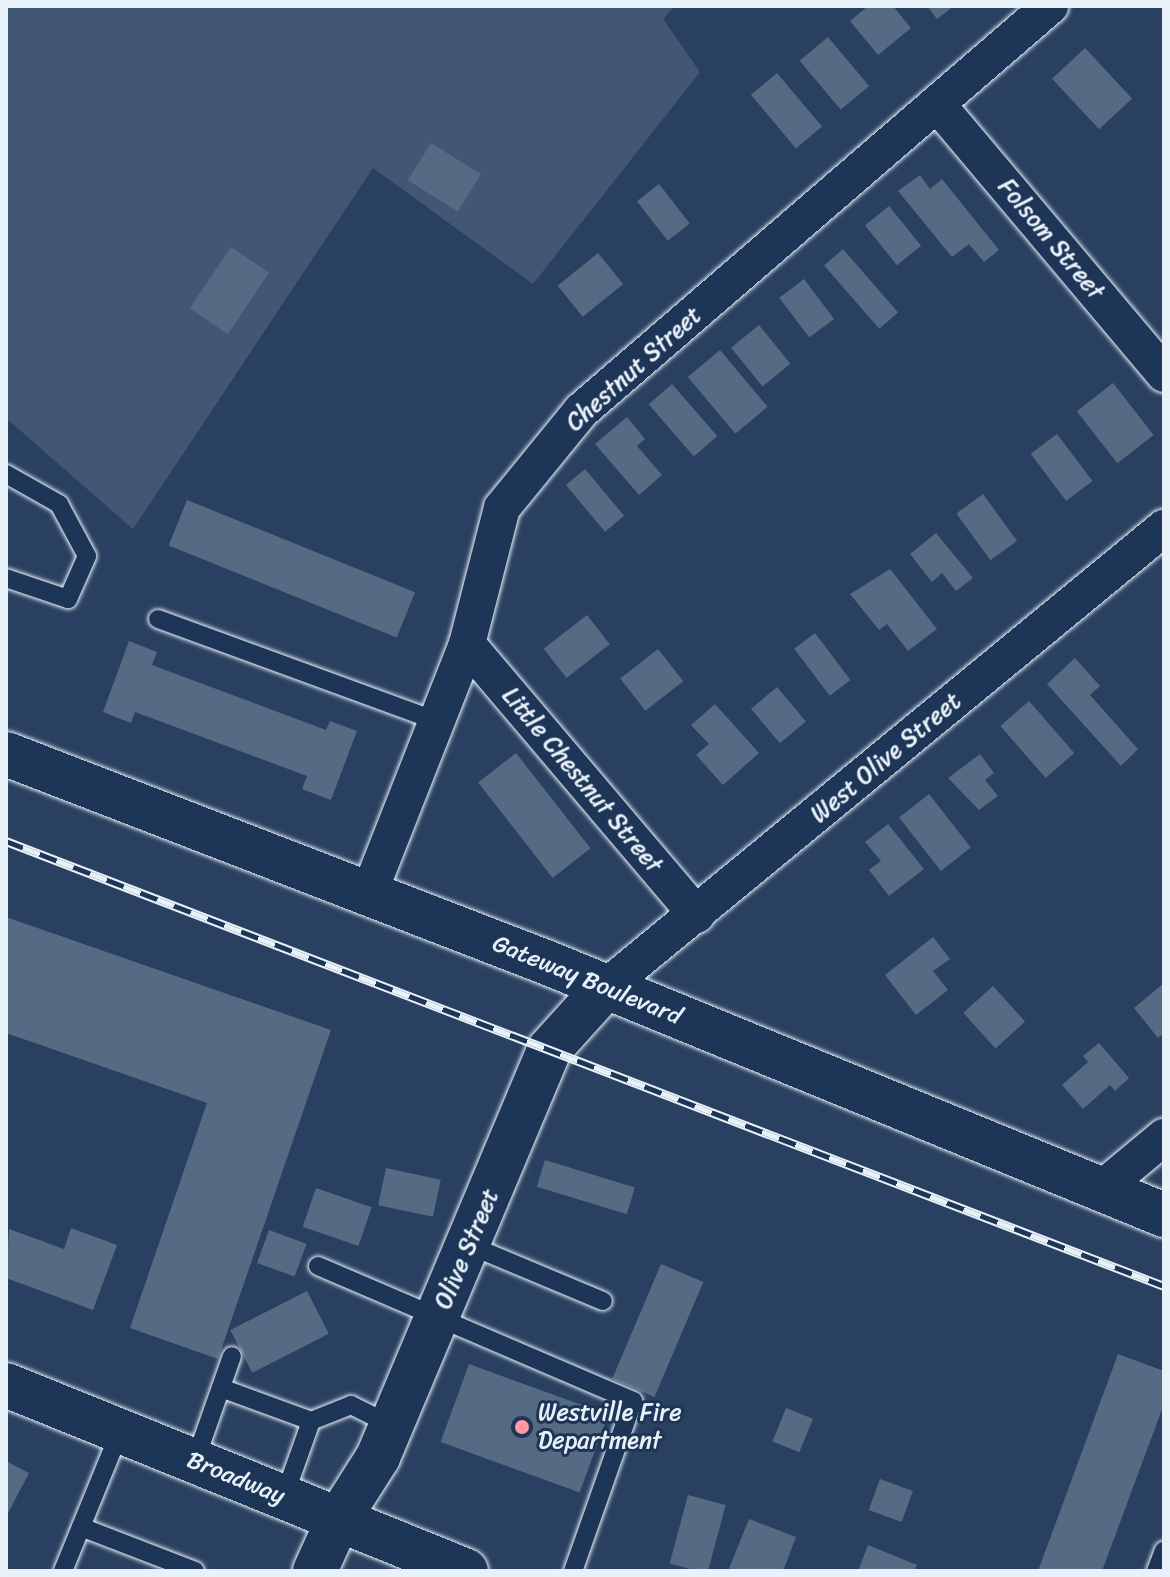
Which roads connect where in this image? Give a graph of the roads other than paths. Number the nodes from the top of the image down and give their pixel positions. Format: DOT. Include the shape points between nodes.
graph roads {
  1 [pos="1050,6"];
  2 [pos="937,104"];
  3 [pos="1164,374"];
  4 [pos="6,474"];
  5 [pos="1164,528"];
  6 [pos="6,578"];
  7 [pos="158,619"];
  8 [pos="467,644"];
  9 [pos="437,721"];
  10 [pos="6,754"];
  11 [pos="369,893"];
  12 [pos="697,915"];
  13 [pos="606,987"];
  14 [pos="1164,1137"];
  15 [pos="1099,1191"];
  16 [pos="1164,1215"];
  17 [pos="469,1245"];
  18 [pos="318,1266"];
  19 [pos="603,1301"];
  20 [pos="440,1314"];
  21 [pos="232,1356"];
  22 [pos="6,1385"];
  23 [pos="221,1388"];
  24 [pos="311,1421"];
  25 [pos="392,1426"];
  26 [pos="120,1431"];
  27 [pos="195,1461"];
  28 [pos="284,1497"];
  29 [pos="338,1520"];
  30 [pos="81,1527"];
  31 [pos="1164,1550"];
  32 [pos="446,1567"];
  33 [pos="63,1571"];
  34 [pos="195,1571"];
  35 [pos="315,1571"];
  36 [pos="573,1571"];
  37 [pos="1156,1571"];
  1 -- 2 [label="street, Chestnut Street"];
  2 -- 3 [label="street, Folsom Street"];
  2 -- 8 [label="street, Chestnut Street" via="581,411 502,508"];
  4 -- 6 [label="lane" via="59,504 87,556 68,599"];
  5 -- 12 [label="street, West Olive Street"];
  7 -- 9 [label="lane"];
  8 -- 9 [label="street, Chestnut Street"];
  8 -- 12 [label="street, Little Chestnut Street"];
  9 -- 11 [label="street, Chestnut Street"];
  10 -- 11 [label="main road, Gateway Boulevard"];
  11 -- 13 [label="main road, Gateway Boulevard"];
  12 -- 13 [label="street, West Olive Street"];
  13 -- 15 [label="main road, Gateway Boulevard"];
  13 -- 17 [label="main road, Olive Street" via="549,1050"];
  14 -- 15 [label="street"];
  15 -- 16 [label="main road, Gateway Boulevard"];
  17 -- 19 [label="lane"];
  17 -- 20 [label="main road, Olive Street"];
  18 -- 20 [label="lane"];
  20 -- 25 [label="main road, Olive Street"];
  20 -- 36 [label="lane" via="633,1401"];
  21 -- 23 [label="lane"];
  22 -- 26 [label="main road, Broadway"];
  23 -- 24 [label="lane"];
  23 -- 27 [label="lane"];
  24 -- 25 [label="lane" via="351,1405"];
  24 -- 28 [label="lane"];
  25 -- 29 [label="main road, Olive Street"];
  26 -- 27 [label="main road, Broadway"];
  26 -- 30 [label="lane"];
  27 -- 28 [label="main road, Broadway"];
  28 -- 29 [label="main road, Broadway"];
  29 -- 32 [label="main road, Broadway"];
  29 -- 35 [label="main road, Olive Street"];
  30 -- 33 [label="lane"];
  30 -- 34 [label="lane"];
  31 -- 37 [label="lane"];
}
